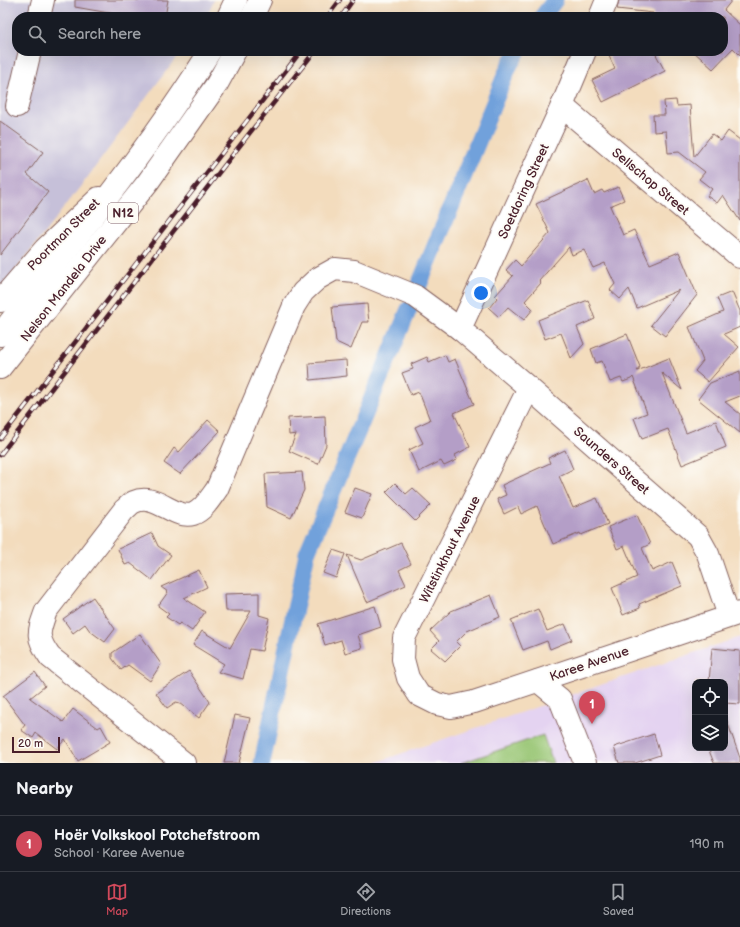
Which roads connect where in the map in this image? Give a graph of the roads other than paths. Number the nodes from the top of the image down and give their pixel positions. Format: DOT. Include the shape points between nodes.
graph roads {
  1 [pos="43,0"];
  2 [pos="236,0"];
  3 [pos="260,0"];
  4 [pos="607,0"];
  5 [pos="40,12"];
  6 [pos="230,12"];
  7 [pos="254,12"];
  8 [pos="602,12"];
  9 [pos="29,56"];
  10 [pos="207,56"];
  11 [pos="233,56"];
  12 [pos="583,56"];
  13 [pos="17,106"];
  14 [pos="562,106"];
  15 [pos="129,169"];
  16 [pos="740,257"];
  17 [pos="0,301"];
  18 [pos="460,329"];
  19 [pos="0,335"];
  20 [pos="0,368"];
  21 [pos="530,388"];
  22 [pos="735,615"];
  23 [pos="538,681"];
  24 [pos="437,704"];
  25 [pos="184,763"];
  26 [pos="585,763"];
  1 -- 5 [label="main road"];
  2 -- 6 [label="main road"];
  3 -- 7 [label="main road"];
  4 -- 8 [label="main road"];
  9 -- 13 [label="main road"];
  10 -- 15 [label="main road, Nelson Mandela Drive / N12"];
  11 -- 20 [label="main road, Nelson Mandela Drive / N12" via="217,84 148,182"];
  12 -- 14 [label="main road, Soetdoring Street"];
  14 -- 16 [label="main road, Sellschop Street"];
  14 -- 18 [label="main road, Soetdoring Street"];
  15 -- 17 [label="main road, Poortman Street" via="45,249"];
  15 -- 19 [label="main road, Nelson Mandela Drive / N12"];
  18 -- 21 [label="main road, Saunders Street"];
  18 -- 25 [label="main road, Saunders Street" via="414,296 354,271 335,270 317,279 303,292 294,306 217,489 207,503 194,513 182,515 148,500 134,502 124,510 46,611 39,630 41,644 50,657"];
  21 -- 22 [label="main road, Saunders Street" via="698,536"];
  21 -- 24 [label="main road, Witstinkhout Avenue" via="404,638 403,659 408,678 419,695"];
  22 -- 23 [label="main road, Karee Avenue"];
  23 -- 24 [label="main road, Karee Avenue" via="474,702 451,707"];
  23 -- 26 [label="main road" via="560,699"];
}
